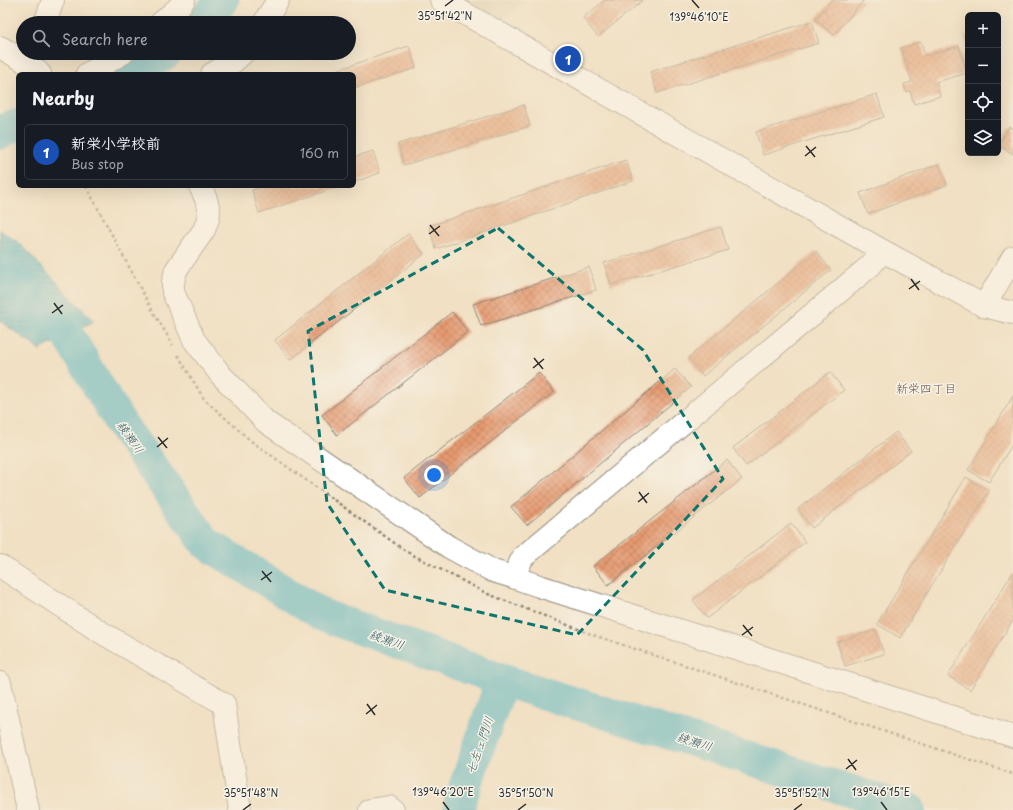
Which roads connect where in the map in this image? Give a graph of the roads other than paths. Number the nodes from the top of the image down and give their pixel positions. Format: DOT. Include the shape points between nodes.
graph roads {
  1 [pos="53,0"];
  2 [pos="184,0"];
  3 [pos="278,0"];
  4 [pos="441,0"];
  5 [pos="48,16"];
  6 [pos="169,16"];
  7 [pos="268,16"];
  8 [pos="0,47"];
  9 [pos="16,55"];
  10 [pos="111,60"];
  11 [pos="235,60"];
  12 [pos="90,72"];
  13 [pos="216,72"];
  14 [pos="201,188"];
  15 [pos="883,251"];
  16 [pos="1013,257"];
  17 [pos="984,306"];
  18 [pos="1013,313"];
  19 [pos="0,566"];
  20 [pos="513,576"];
  21 [pos="0,683"];
  22 [pos="1013,736"];
  23 [pos="28,810"];
  24 [pos="240,810"];
  25 [pos="370,810"];
  26 [pos="394,810"];
  1 -- 5 [label="street"];
  2 -- 6 [label="street"];
  3 -- 7 [label="street"];
  4 -- 15 [label="street"];
  8 -- 9 [label="street"];
  10 -- 12 [label="street"];
  11 -- 13 [label="street"];
  14 -- 20 [label="street" via="209,211 208,219 204,230 176,270 173,292 194,340 221,376 266,422 449,548 493,571"];
  15 -- 17 [label="street"];
  15 -- 20 [label="street" via="870,266 523,557"];
  16 -- 17 [label="street"];
  17 -- 18 [label="street"];
  19 -- 24 [label="street" via="99,631 224,704"];
  20 -- 22 [label="street"];
  21 -- 23 [label="street"];
  25 -- 26 [label="street" via="389,807"];
}
